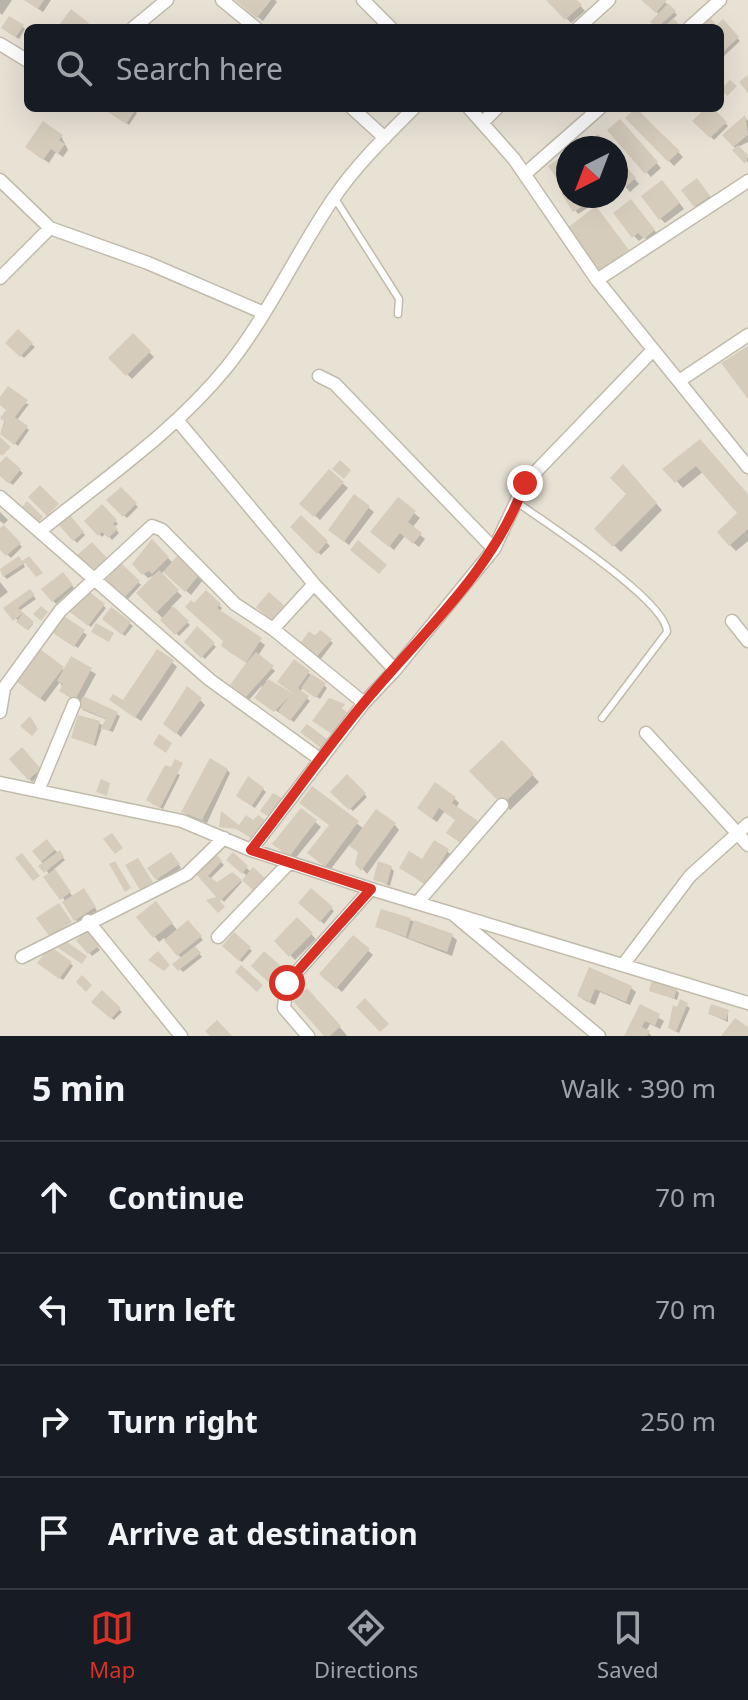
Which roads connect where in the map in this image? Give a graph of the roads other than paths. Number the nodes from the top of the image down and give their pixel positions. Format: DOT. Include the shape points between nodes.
graph roads {
  1 [pos="167,0"];
  2 [pos="222,0"];
  3 [pos="363,0"];
  4 [pos="609,0"];
  5 [pos="720,0"];
  6 [pos="138,24"];
  7 [pos="251,24"];
  8 [pos="387,24"];
  9 [pos="582,24"];
  10 [pos="693,24"];
  11 [pos="0,44"];
  12 [pos="24,59"];
  13 [pos="356,112"];
  14 [pos="410,112"];
  15 [pos="473,112"];
  16 [pos="493,112"];
  17 [pos="595,112"];
  18 [pos="483,122"];
  19 [pos="385,138"];
  20 [pos="526,173"];
  21 [pos="0,180"];
  22 [pos="748,181"];
  23 [pos="334,197"];
  24 [pos="50,228"];
  25 [pos="0,278"];
  26 [pos="597,280"];
  27 [pos="264,313"];
  28 [pos="398,314"];
  29 [pos="748,335"];
  30 [pos="653,350"];
  31 [pos="319,376"];
  32 [pos="679,381"];
  33 [pos="178,421"];
  34 [pos="748,467"];
  35 [pos="0,497"];
  36 [pos="518,503"];
  37 [pos="40,531"];
  38 [pos="494,549"];
  39 [pos="92,579"];
  40 [pos="314,584"];
  41 [pos="732,621"];
  42 [pos="273,629"];
  43 [pos="748,641"];
  44 [pos="395,670"];
  45 [pos="364,703"];
  46 [pos="74,704"];
  47 [pos="0,712"];
  48 [pos="602,718"];
  49 [pos="646,733"];
  50 [pos="321,760"];
  51 [pos="0,783"];
  52 [pos="38,791"];
  53 [pos="502,805"];
  54 [pos="748,824"];
  55 [pos="738,834"];
  56 [pos="224,838"];
  57 [pos="748,845"];
  58 [pos="251,850"];
  59 [pos="289,863"];
  60 [pos="371,889"];
  61 [pos="417,903"];
  62 [pos="450,911"];
  63 [pos="88,921"];
  64 [pos="218,937"];
  65 [pos="22,957"];
  66 [pos="623,965"];
  67 [pos="748,1003"];
  68 [pos="181,1036"];
  69 [pos="308,1036"];
  70 [pos="599,1036"];
  1 -- 6 [label="street"];
  2 -- 7 [label="street"];
  3 -- 8 [label="street"];
  4 -- 9 [label="street"];
  5 -- 10 [label="street"];
  11 -- 12 [label="street"];
  13 -- 19 [label="street"];
  14 -- 19 [label="street"];
  15 -- 18 [label="street"];
  16 -- 18 [label="street"];
  17 -- 20 [label="street"];
  18 -- 20 [label="street"];
  19 -- 23 [label="street"];
  20 -- 26 [label="street"];
  21 -- 24 [label="street"];
  22 -- 26 [label="street"];
  23 -- 27 [label="street"];
  23 -- 28 [label="lane" via="399,299"];
  24 -- 25 [label="street"];
  24 -- 27 [label="street"];
  26 -- 30 [label="street"];
  27 -- 33 [label="street" via="228,365"];
  29 -- 32 [label="street"];
  30 -- 32 [label="street"];
  30 -- 36 [label="street" via="553,450 525,483"];
  31 -- 38 [label="street" via="335,384"];
  32 -- 34 [label="street"];
  33 -- 37 [label="street"];
  33 -- 40 [label="street"];
  35 -- 37 [label="street"];
  36 -- 38 [label="street"];
  36 -- 48 [label="lane" via="646,597 667,624 667,632"];
  37 -- 39 [label="street"];
  38 -- 44 [label="street"];
  39 -- 42 [label="street" via="148,528 156,527 235,604"];
  39 -- 47 [label="street" via="60,611 4,688"];
  39 -- 50 [label="street" via="210,680"];
  40 -- 42 [label="street"];
  40 -- 44 [label="street"];
  41 -- 43 [label="street"];
  42 -- 45 [label="street"];
  44 -- 45 [label="street"];
  45 -- 50 [label="street"];
  46 -- 52 [label="street"];
  49 -- 55 [label="street"];
  50 -- 58 [label="street"];
  51 -- 52 [label="street"];
  52 -- 56 [label="street" via="182,821"];
  53 -- 61 [label="street"];
  54 -- 55 [label="street"];
  55 -- 57 [label="street"];
  55 -- 66 [label="street" via="690,876"];
  56 -- 58 [label="street"];
  56 -- 63 [label="street" via="187,874"];
  58 -- 59 [label="street"];
  59 -- 60 [label="street"];
  59 -- 64 [label="street"];
  60 -- 61 [label="street"];
  60 -- 69 [label="street" via="287,983 284,1008"];
  61 -- 62 [label="street"];
  62 -- 66 [label="street"];
  62 -- 70 [label="street"];
  63 -- 65 [label="street"];
  63 -- 68 [label="street"];
  66 -- 67 [label="street"];
}
